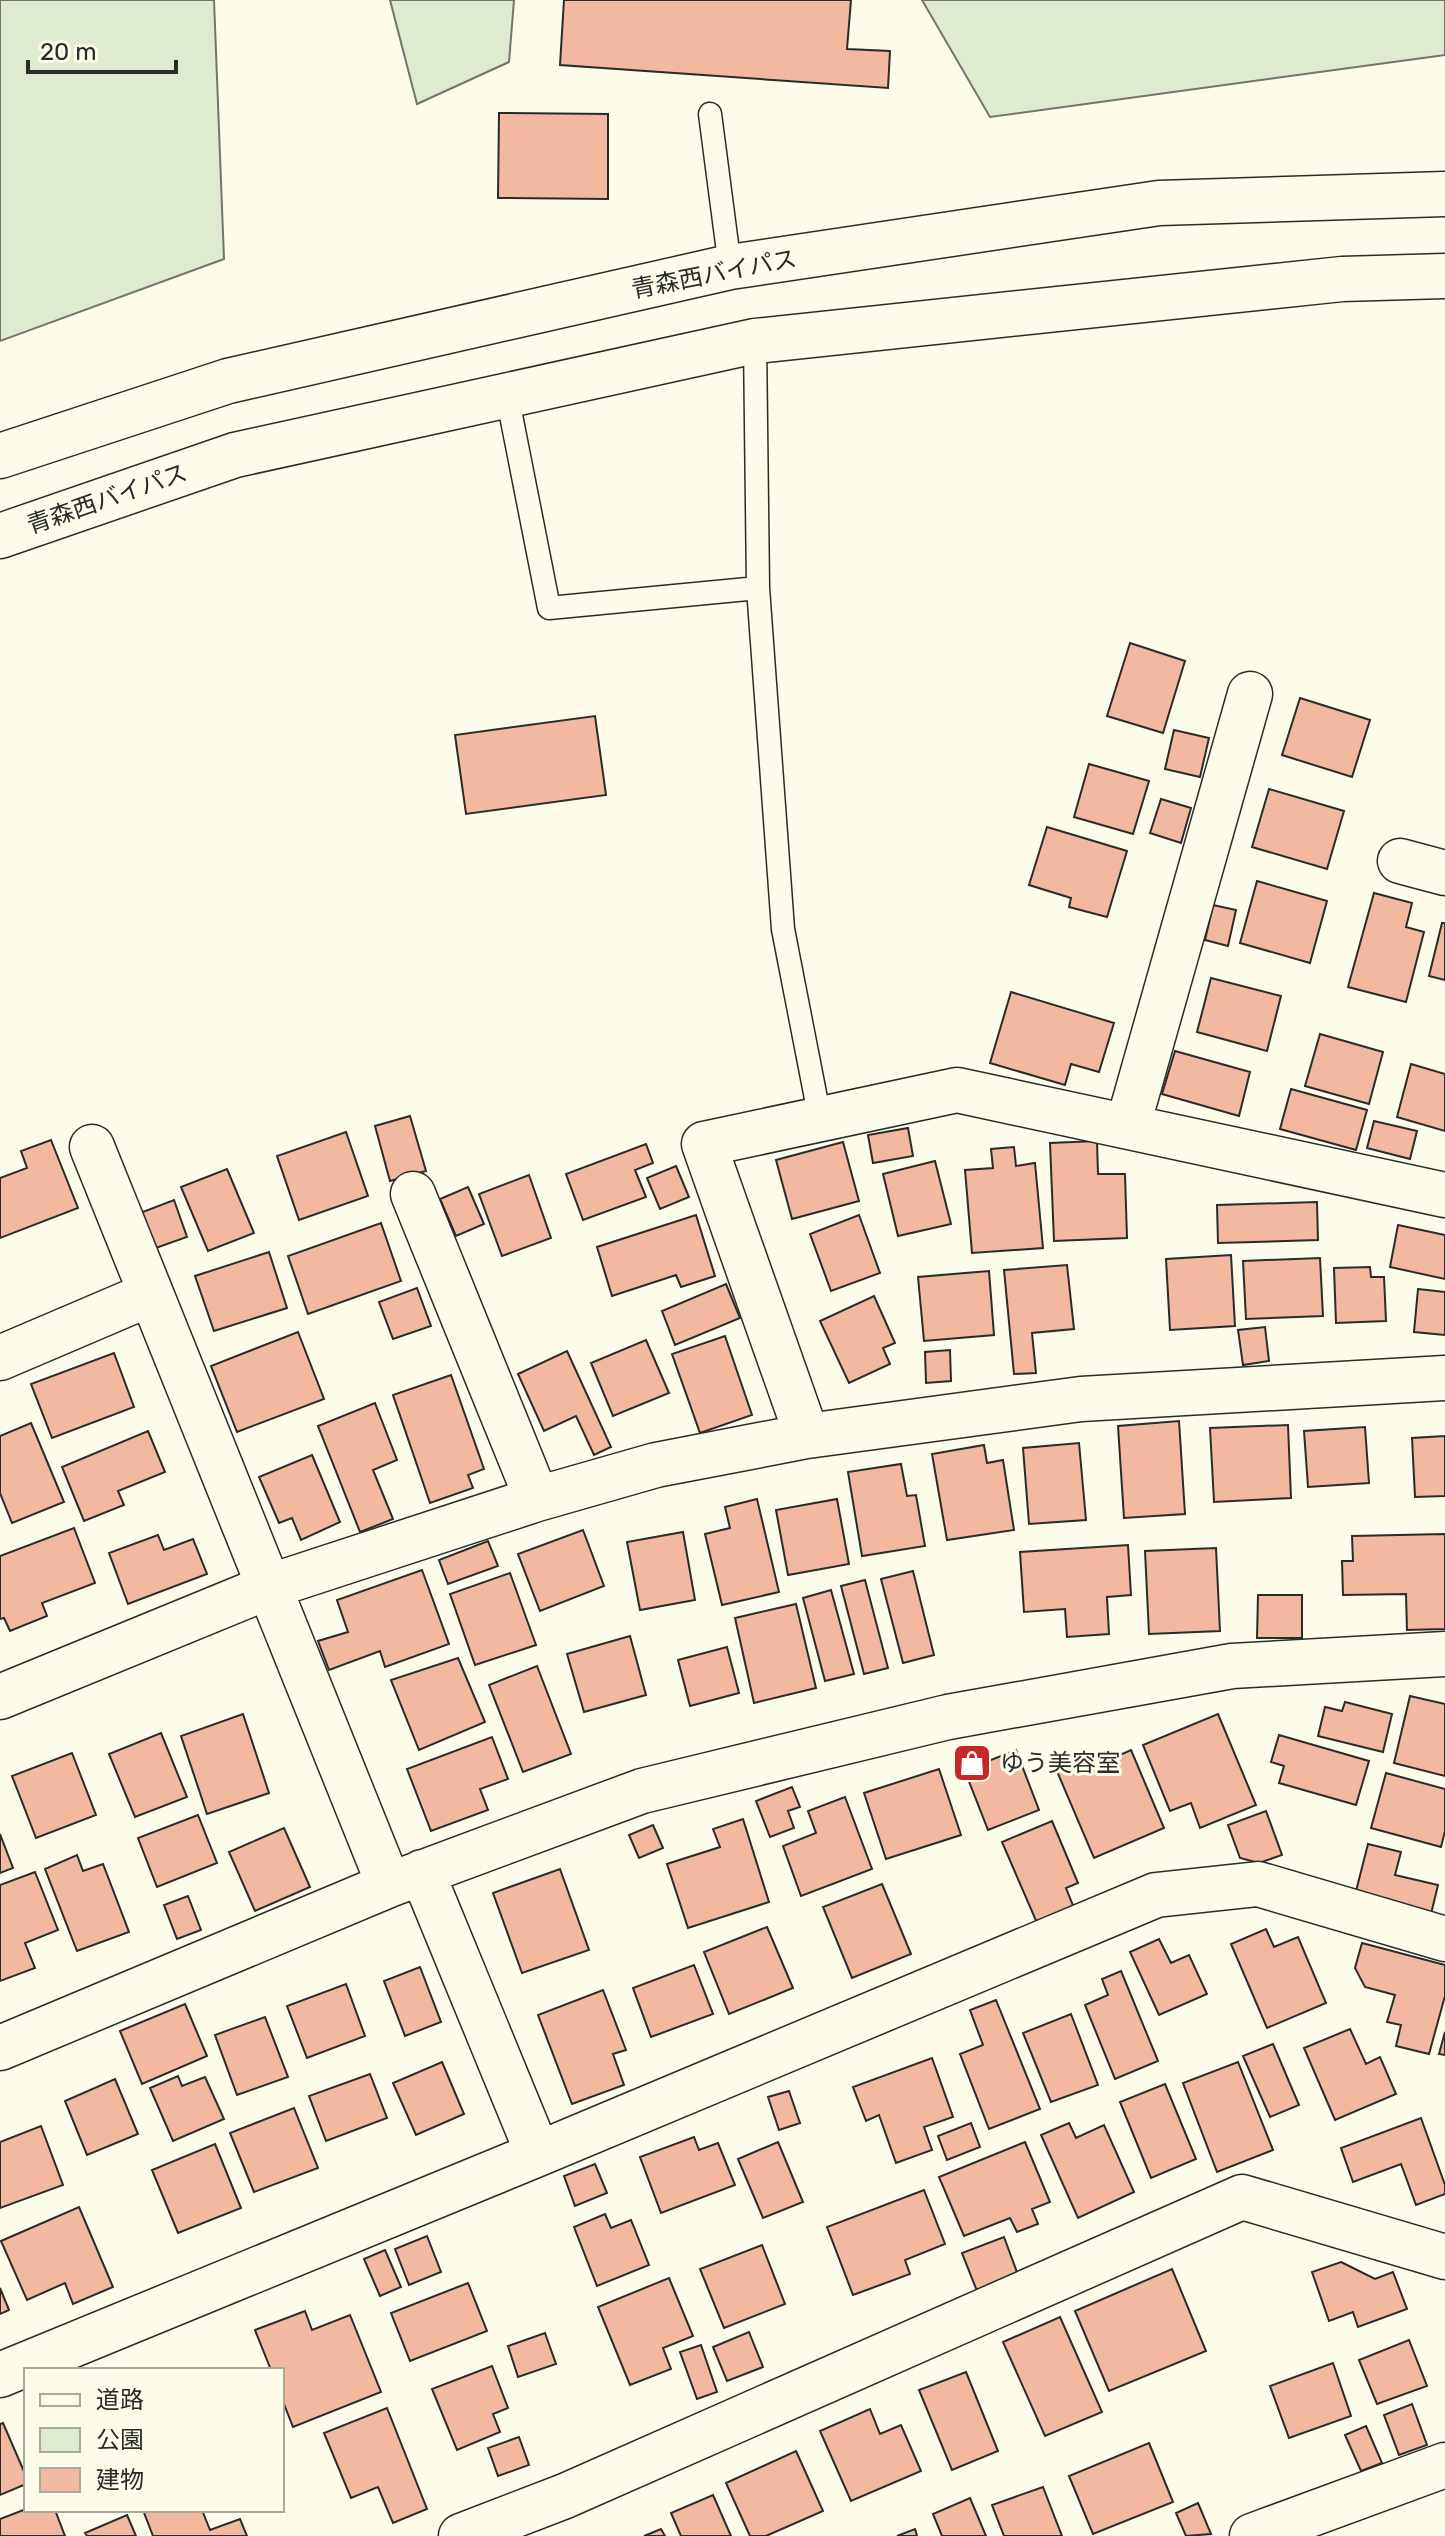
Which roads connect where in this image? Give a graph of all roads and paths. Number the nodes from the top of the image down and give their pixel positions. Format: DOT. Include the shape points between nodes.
graph roads {
  1 [pos="710,114"];
  2 [pos="1445,194"];
  3 [pos="730,267"];
  4 [pos="1445,276"];
  5 [pos="755,341"];
  6 [pos="507,395"];
  7 [pos="0,456"];
  8 [pos="0,536"];
  9 [pos="758,588"];
  10 [pos="1250,694"];
  11 [pos="1400,861"];
  12 [pos="1445,873"];
  13 [pos="820,1119"];
  14 [pos="1128,1125"];
  15 [pos="92,1147"];
  16 [pos="413,1194"];
  17 [pos="1445,1195"];
  18 [pos="150,1294"];
  19 [pos="0,1358"];
  20 [pos="1445,1378"];
  21 [pos="807,1436"];
  22 [pos="537,1499"];
  23 [pos="268,1587"];
  24 [pos="1445,1654"];
  25 [pos="0,1697"];
  26 [pos="406,1878"];
  27 [pos="1445,1939"];
  28 [pos="0,2048"];
  29 [pos="538,2154"];
  30 [pos="1445,2257"];
  31 [pos="0,2375"];
  32 [pos="1445,2465"];
  33 [pos="461,2536"];
  34 [pos="1252,2536"];
  1 -- 3 [label="lane"];
  2 -- 3 [label="main road, 青森西バイパス" via="1159,203"];
  3 -- 7 [label="main road, 青森西バイパス" via="228,381"];
  4 -- 5 [label="main road, 青森西バイパス" via="1342,279"];
  5 -- 6 [label="main road, 青森西バイパス"];
  5 -- 9 [label="lane"];
  6 -- 8 [label="main road, 青森西バイパス" via="235,455"];
  6 -- 9 [label="lane" via="549,608"];
  9 -- 13 [label="lane" via="783,929"];
  10 -- 14 [label="main road"];
  11 -- 12 [label="main road"];
  13 -- 14 [label="main road" via="957,1090"];
  13 -- 21 [label="main road" via="704,1144"];
  14 -- 17 [label="main road"];
  15 -- 18 [label="main road"];
  16 -- 22 [label="main road"];
  18 -- 19 [label="main road"];
  18 -- 23 [label="main road"];
  20 -- 21 [label="main road" via="1081,1399"];
  21 -- 22 [label="main road" via="656,1465"];
  22 -- 23 [label="main road"];
  23 -- 25 [label="main road"];
  23 -- 26 [label="main road"];
  24 -- 26 [label="main road" via="1232,1666 948,1717 642,1791"];
  26 -- 28 [label="main road"];
  26 -- 29 [label="main road"];
  27 -- 29 [label="main road" via="1258,1884 1156,1895"];
  29 -- 31 [label="main road"];
  30 -- 33 [label="main road" via="1242,2197 580,2490"];
  32 -- 34 [label="main road"];
}
